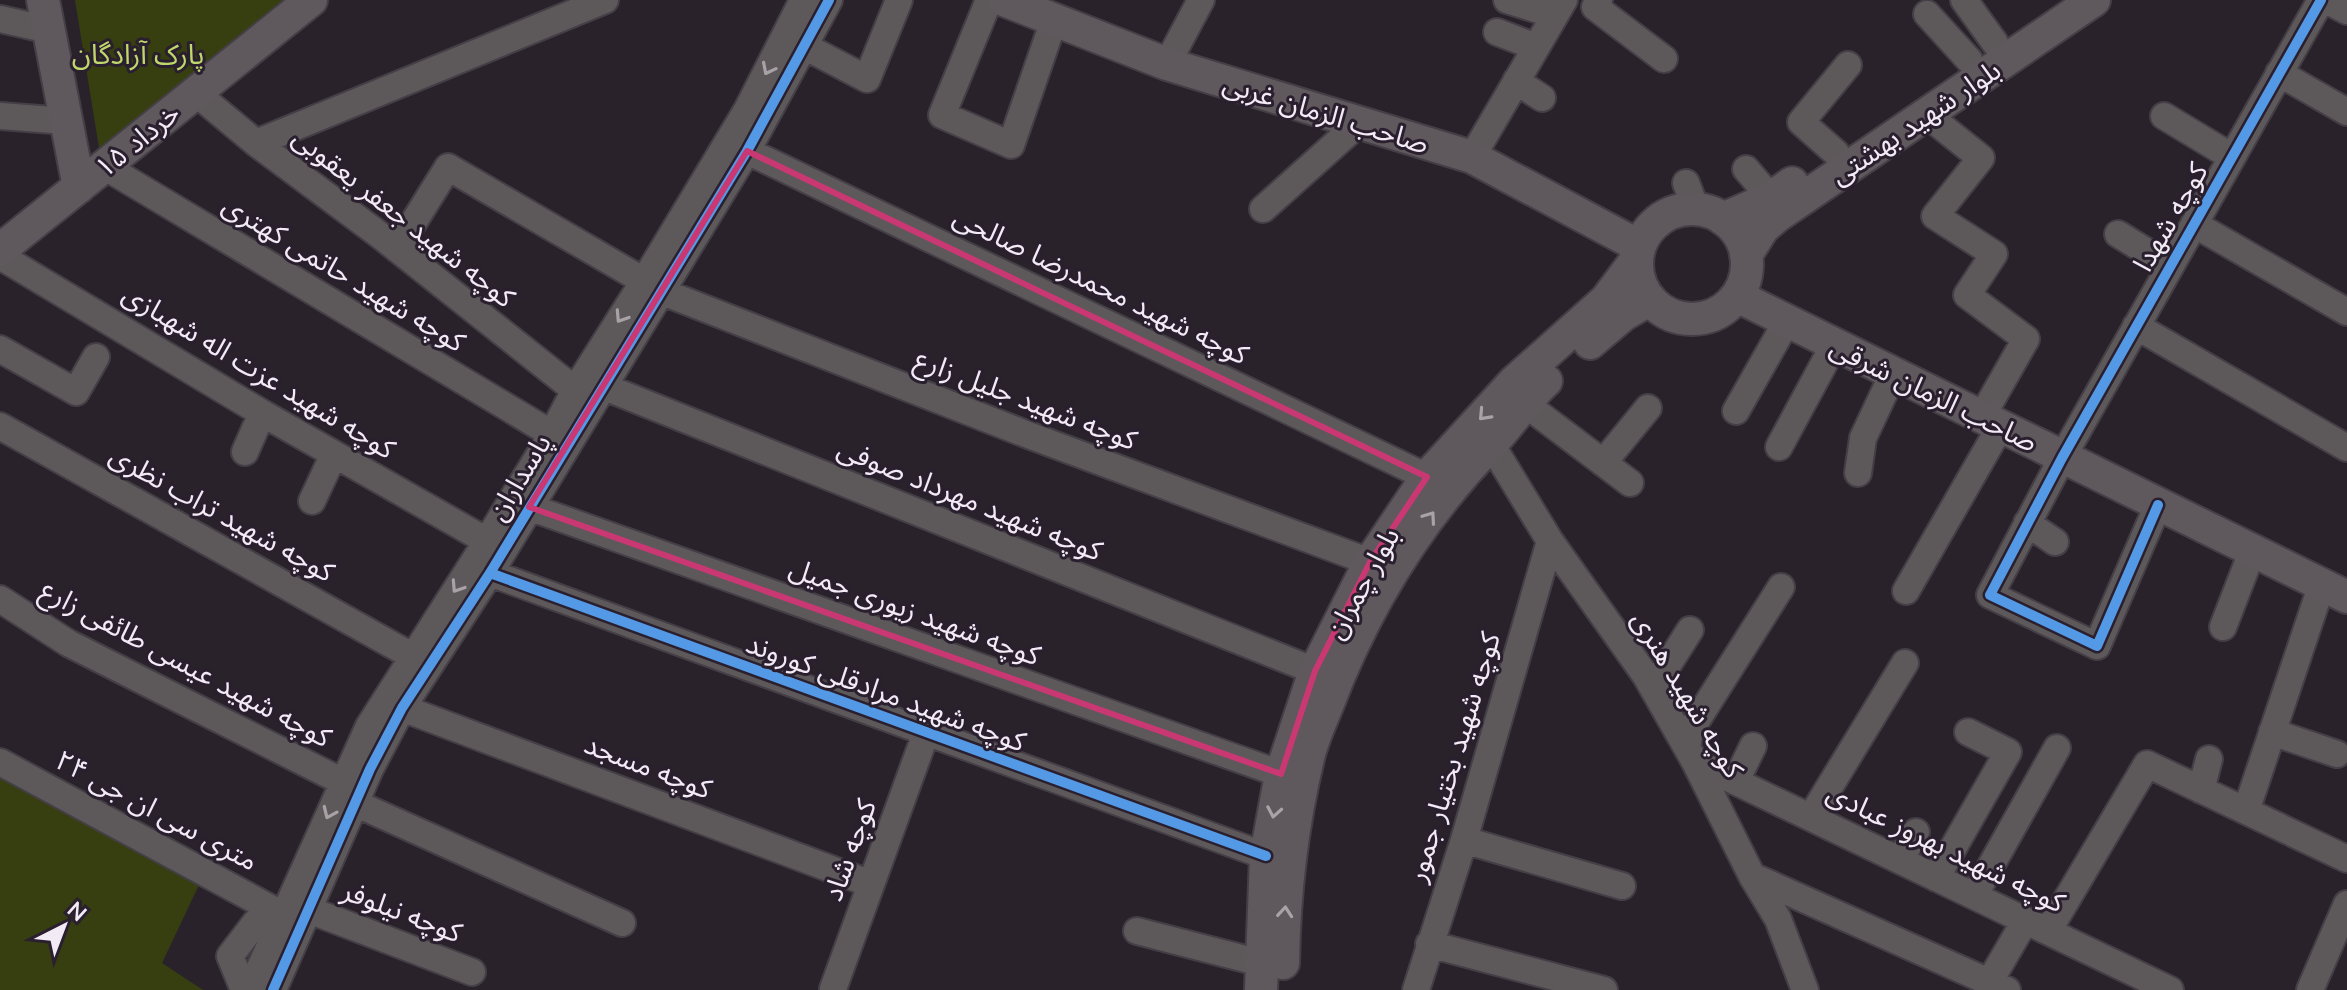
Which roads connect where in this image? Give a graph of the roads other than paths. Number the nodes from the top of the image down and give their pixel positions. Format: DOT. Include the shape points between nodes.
graph roads {
  1 [pos="64,0"];
  2 [pos="311,0"];
  3 [pos="605,0"];
  4 [pos="803,0"];
  5 [pos="829,0"];
  6 [pos="899,0"];
  7 [pos="989,0"];
  8 [pos="1004,0"];
  9 [pos="1201,0"];
  10 [pos="1507,0"];
  11 [pos="1599,0"];
  12 [pos="1964,0"];
  13 [pos="2059,0"];
  14 [pos="2094,0"];
  15 [pos="2323,0"];
  16 [pos="1559,7"];
  17 [pos="2347,11"];
  18 [pos="1927,14"];
  19 [pos="46,15"];
  20 [pos="0,19"];
  21 [pos="1054,20"];
  22 [pos="1497,32"];
  23 [pos="804,46"];
  24 [pos="1536,47"];
  25 [pos="1982,52"];
  26 [pos="1664,59"];
  27 [pos="1167,64"];
  28 [pos="1848,65"];
  29 [pos="2279,73"];
  30 [pos="1516,81"];
  31 [pos="196,93"];
  32 [pos="1542,98"];
  33 [pos="2347,112"];
  34 [pos="1926,114"];
  35 [pos="0,116"];
  36 [pos="2164,116"];
  37 [pos="66,121"];
  38 [pos="1359,123"];
  39 [pos="256,143"];
  40 [pos="747,151"];
  41 [pos="1836,153"];
  42 [pos="1472,157"];
  43 [pos="2232,157"];
  44 [pos="1746,169"];
  45 [pos="93,175"];
  46 [pos="1771,198"];
  47 [pos="1702,204"];
  48 [pos="1263,209"];
  49 [pos="2194,224"];
  50 [pos="2118,234"];
  51 [pos="6,243"];
  52 [pos="397,249"];
  53 [pos="1637,253"];
  54 [pos="1746,255"];
  55 [pos="2170,266"];
  56 [pos="652,286"];
  57 [pos="1737,296"];
  58 [pos="1649,300"];
  59 [pos="2347,312"];
  60 [pos="1787,321"];
  61 [pos="2136,326"];
  62 [pos="1834,345"];
  63 [pos="0,349"];
  64 [pos="96,357"];
  65 [pos="1893,374"];
  66 [pos="602,386"];
  67 [pos="575,390"];
  68 [pos="1524,403"];
  69 [pos="1648,408"];
  70 [pos="1736,411"];
  71 [pos="262,413"];
  72 [pos="1990,422"];
  73 [pos="0,426"];
  74 [pos="552,434"];
  75 [pos="1491,444"];
  76 [pos="1779,447"];
  77 [pos="2347,448"];
  78 [pos="245,452"];
  79 [pos="334,454"];
  80 [pos="2062,458"];
  81 [pos="1603,463"];
  82 [pos="1858,473"];
  83 [pos="1427,477"];
  84 [pos="1630,483"];
  85 [pos="312,501"];
  86 [pos="2158,505"];
  87 [pos="529,507"];
  88 [pos="2027,523"];
  89 [pos="487,541"];
  90 [pos="1550,541"];
  91 [pos="2055,542"];
  92 [pos="2252,552"];
  93 [pos="1370,562"];
  94 [pos="490,573"];
  95 [pos="1781,587"];
  96 [pos="1906,591"];
  97 [pos="2334,592"];
  98 [pos="0,599"];
  99 [pos="2223,627"];
  100 [pos="1690,630"];
  101 [pos="412,656"];
  102 [pos="1905,663"];
  103 [pos="1315,671"];
  104 [pos="1653,688"];
  105 [pos="402,708"];
  106 [pos="1968,732"];
  107 [pos="2272,732"];
  108 [pos="926,733"];
  109 [pos="1753,746"];
  110 [pos="2057,748"];
  111 [pos="1691,754"];
  112 [pos="2337,754"];
  113 [pos="2209,759"];
  114 [pos="0,762"];
  115 [pos="1281,774"];
  116 [pos="1736,781"];
  117 [pos="2201,790"];
  118 [pos="350,793"];
  119 [pos="2246,811"];
  120 [pos="1811,817"];
  121 [pos="1916,832"];
  122 [pos="1464,840"];
  123 [pos="1266,856"];
  124 [pos="2347,859"];
  125 [pos="1900,860"];
  126 [pos="1752,876"];
  127 [pos="1936,878"];
  128 [pos="871,884"];
  129 [pos="1622,886"];
  130 [pos="1974,896"];
  131 [pos="2347,904"];
  132 [pos="309,910"];
  133 [pos="283,915"];
  134 [pos="622,923"];
  135 [pos="2036,926"];
  136 [pos="1137,931"];
  137 [pos="1429,944"];
  138 [pos="472,972"];
  139 [pos="1261,977"];
  140 [pos="1999,985"];
  141 [pos="833,989"];
  142 [pos="2165,989"];
  143 [pos="247,990"];
  144 [pos="273,990"];
  145 [pos="1283,990"];
  146 [pos="1416,990"];
  147 [pos="1604,990"];
  148 [pos="1805,990"];
  149 [pos="2310,990"];
  1 -- 45 [label="main road"];
  2 -- 31 [label="main road, ۱۵ خرداد"];
  3 -- 39 [label="street"];
  4 -- 56 [label="street, پاسداران, one-way"];
  5 -- 23 [label="street, پاسداران"];
  6 -- 23 [label="street" via="867,79"];
  7 -- 21 [label="street" via="942,115 1011,145"];
  8 -- 21 [label="main road, صاحب الزمان غربی"];
  9 -- 27 [label="street"];
  10 -- 16 [label="street"];
  11 -- 26 [label="street" via="1595,7"];
  12 -- 25 [label="street"];
  13 -- 25 [label="main road, بلوار شهید بهشتی"];
  14 -- 34 [label="main road, بلوار شهید بهشتی"];
  15 -- 17 [label="street"];
  15 -- 29 [label="street, کوچه شهدا"];
  16 -- 24 [label="street"];
  18 -- 25 [label="street"];
  19 -- 20 [label="street"];
  19 -- 37 [label="main road"];
  21 -- 27 [label="main road, صاحب الزمان غربی"];
  22 -- 24 [label="street"];
  23 -- 40 [label="street, پاسداران"];
  24 -- 30 [label="street"];
  25 -- 41 [label="main road, بلوار شهید بهشتی"];
  27 -- 38 [label="main road, صاحب الزمان غربی"];
  28 -- 41 [label="street" via="1801,122"];
  29 -- 33 [label="street"];
  29 -- 43 [label="street, کوچه شهدا"];
  30 -- 32 [label="street"];
  30 -- 42 [label="street"];
  31 -- 39 [label="street, کوچه شهید جعفر یعقوبی"];
  31 -- 45 [label="main road, ۱۵ خرداد"];
  34 -- 54 [label="main road, بلوار شهید بهشتی" via="1777,216"];
  34 -- 72 [label="street" via="1981,158 1935,216 1994,254 1967,295 2026,339"];
  35 -- 37 [label="street"];
  36 -- 43 [label="street"];
  37 -- 45 [label="main road"];
  38 -- 42 [label="main road, صاحب الزمان غربی"];
  38 -- 48 [label="street"];
  39 -- 52 [label="street, کوچه شهید جعفر یعقوبی"];
  40 -- 56 [label="street, پاسداران"];
  40 -- 83 [label="street, کوچه شهید محمدرضا صالحی"];
  41 -- 46 [label="main road, بلوار شهید بهشتی"];
  42 -- 53 [label="main road, صاحب الزمان غربی"];
  43 -- 49 [label="street, کوچه شهدا"];
  44 -- 46 [label="street"];
  45 -- 51 [label="main road, ۱۵ خرداد"];
  45 -- 74 [label="street, کوچه شهید حاتمی کهتری"];
  46 -- 47 [label="main road, بلوار شهید بهشتی"];
  47 -- 53 [label="main road" via="1667,214 1645,233"];
  47 -- 54 [label="main road" via="1742,241"];
  49 -- 55 [label="street, کوچه شهدا"];
  49 -- 59 [label="street"];
  50 -- 55 [label="street"];
  51 -- 71 [label="street, کوچه شهید عزت اله شهبازی"];
  52 -- 56 [label="street, کوچه شهید جلیل زارع" via="448,167"];
  52 -- 67 [label="street, کوچه شهید جعفر یعقوبی"];
  53 -- 58 [label="main road" via="1637,274"];
  53 -- 83 [label="main road, بلوار چمران, one-way" via="1606,300 1514,382"];
  54 -- 57 [label="main road"];
  55 -- 61 [label="street, کوچه شهدا"];
  56 -- 66 [label="street, پاسداران"];
  56 -- 67 [label="street, پاسداران, one-way"];
  56 -- 93 [label="street, کوچه شهید جلیل زارع" via="1031,436"];
  57 -- 58 [label="main road" via="1716,315 1702,319 1673,317"];
  57 -- 60 [label="main road, صاحب الزمان شرقی"];
  58 -- 68 [label="main road, بلوار چمران" via="1623,315"];
  60 -- 62 [label="main road, صاحب الزمان شرقی"];
  60 -- 70 [label="street"];
  61 -- 77 [label="street"];
  61 -- 80 [label="street, کوچه شهدا"];
  62 -- 65 [label="main road, صاحب الزمان شرقی"];
  62 -- 76 [label="street"];
  63 -- 64 [label="street" via="76,392"];
  65 -- 72 [label="main road, صاحب الزمان شرقی"];
  65 -- 82 [label="street" via="1863,438"];
  66 -- 87 [label="street, پاسداران"];
  66 -- 103 [label="street, کوچه شهید مهرداد صوفی"];
  67 -- 74 [label="street, پاسداران"];
  68 -- 75 [label="main road, بلوار چمران"];
  68 -- 81 [label="street"];
  69 -- 81 [label="street"];
  71 -- 78 [label="street"];
  71 -- 79 [label="street, کوچه شهید عزت اله شهبازی"];
  72 -- 80 [label="main road, صاحب الزمان شرقی"];
  72 -- 96 [label="street"];
  73 -- 101 [label="street, کوچه شهید تراب نظری"];
  74 -- 89 [label="street, پاسداران"];
  75 -- 90 [label="street, کوچه شهید هنری"];
  145 -- 75 [label="main road, بلوار چمران, one-way" via="1293,835 1308,755 1346,654 1393,570 1456,480"];
  79 -- 85 [label="street"];
  79 -- 89 [label="street, کوچه شهید عزت اله شهبازی"];
  80 -- 86 [label="main road, صاحب الزمان شرقی"];
  80 -- 88 [label="street, کوچه شهدا"];
  81 -- 84 [label="street"];
  83 -- 93 [label="main road, بلوار چمران"];
  86 -- 88 [label="street, کوچه شهدا" via="2097,646 1990,595"];
  86 -- 92 [label="main road, صاحب الزمان شرقی"];
  87 -- 94 [label="street, پاسداران"];
  87 -- 115 [label="street, کوچه شهید زیوری جمیل"];
  88 -- 91 [label="street"];
  89 -- 101 [label="street, پاسداران, one-way"];
  90 -- 104 [label="street, کوچه شهید هنری"];
  90 -- 122 [label="street, کوچه شهید بختیار جمور"];
  92 -- 97 [label="main road, صاحب الزمان شرقی"];
  92 -- 99 [label="street"];
  93 -- 103 [label="main road, بلوار چمران"];
  94 -- 105 [label="street, پاسداران"];
  94 -- 108 [label="street, کوچه شهید مرادقلی کوروند"];
  95 -- 111 [label="street" via="1690,731"];
  97 -- 107 [label="street"];
  98 -- 118 [label="street, کوچه شهید عیسی طائفی زارع" via="68,643"];
  100 -- 104 [label="street"];
  101 -- 118 [label="street, پاسداران" via="369,726"];
  102 -- 120 [label="street"];
  103 -- 115 [label="main road, بلوار چمران"];
  104 -- 111 [label="street, کوچه شهید هنری"];
  105 -- 118 [label="street, پاسداران" via="370,769"];
  105 -- 128 [label="street, کوچه مسجد"];
  106 -- 127 [label="street" via="2008,752"];
  107 -- 112 [label="street"];
  107 -- 119 [label="street"];
  108 -- 123 [label="street, کوچه شهید مرادقلی کوروند"];
  108 -- 128 [label="street, کوچه شاد"];
  109 -- 116 [label="street"];
  110 -- 130 [label="street"];
  111 -- 116 [label="street, کوچه شهید بهروز عبادی"];
  111 -- 126 [label="street, کوچه شهید هنری"];
  113 -- 117 [label="street"];
  114 -- 133 [label="street, ۲۴ متری سی ان جی"];
  115 -- 123 [label="main road, بلوار چمران, one-way"];
  116 -- 120 [label="street, کوچه شهید بهروز عبادی"];
  117 -- 119 [label="street"];
  117 -- 135 [label="street" via="2147,764"];
  118 -- 132 [label="street, پاسداران"];
  118 -- 133 [label="street, پاسداران, one-way"];
  118 -- 134 [label="street, کوچه شهید عیسی طائفی زارع"];
  119 -- 124 [label="street"];
  120 -- 125 [label="street, کوچه شهید بهروز عبادی"];
  121 -- 125 [label="street"];
  122 -- 129 [label="street"];
  122 -- 137 [label="street, کوچه شهید بختیار جمور"];
  123 -- 139 [label="main road, بلوار چمران"];
  125 -- 127 [label="street, کوچه شهید بهروز عبادی"];
  126 -- 140 [label="street"];
  126 -- 148 [label="street, کوچه شهید هنری" via="1778,919"];
  127 -- 130 [label="street, کوچه شهید بهروز عبادی"];
  128 -- 141 [label="street, کوچه شاد"];
  130 -- 135 [label="street, کوچه شهید بهروز عبادی"];
  131 -- 149 [label="street"];
  132 -- 138 [label="street, کوچه نیلوفر"];
  132 -- 144 [label="street, پاسداران"];
  133 -- 143 [label="street, پاسداران"];
  135 -- 140 [label="street"];
  135 -- 142 [label="street, کوچه شهید بهروز عبادی"];
  136 -- 139 [label="street"];
  137 -- 146 [label="street, کوچه شهید بختیار جمور"];
  137 -- 147 [label="street"];
}
